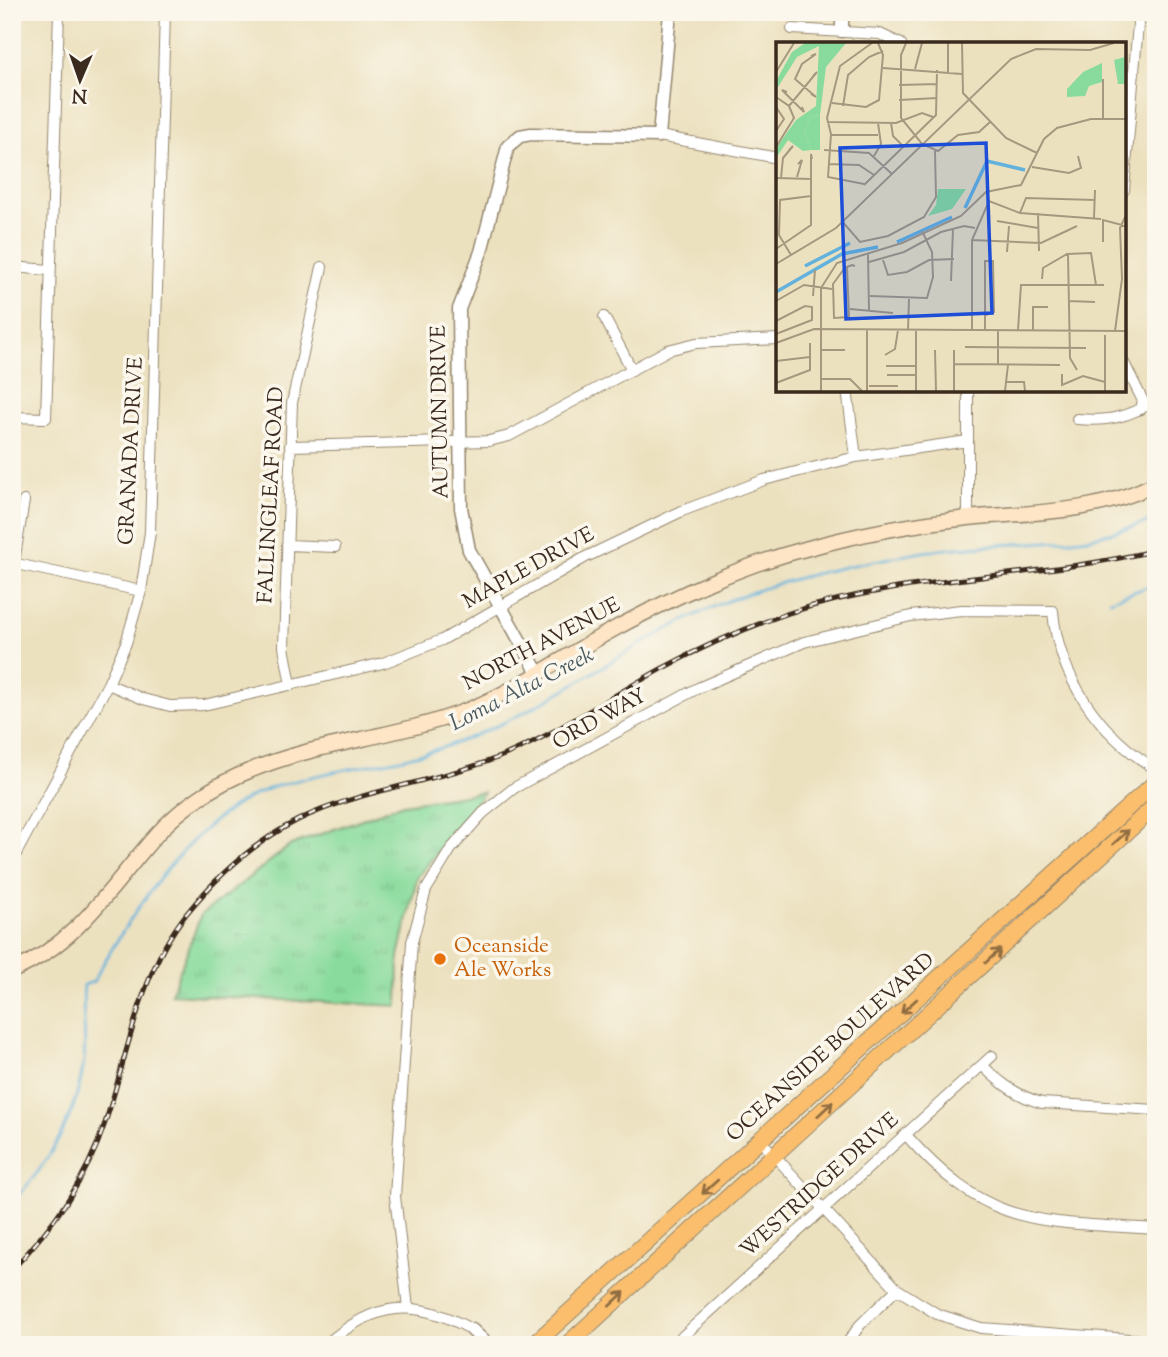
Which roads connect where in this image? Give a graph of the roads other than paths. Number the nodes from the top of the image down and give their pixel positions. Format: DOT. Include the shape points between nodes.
graph roads {
  1 [pos="59,12"];
  2 [pos="165,12"];
  3 [pos="670,12"];
  4 [pos="842,12"];
  5 [pos="1139,12"];
  6 [pos="792,29"];
  7 [pos="842,31"];
  8 [pos="897,42"];
  9 [pos="1128,72"];
  10 [pos="1126,131"];
  11 [pos="659,136"];
  12 [pos="776,158"];
  13 [pos="12,267"];
  14 [pos="322,267"];
  15 [pos="50,270"];
  16 [pos="604,317"];
  17 [pos="776,339"];
  18 [pos="1126,367"];
  19 [pos="632,370"];
  20 [pos="847,392"];
  21 [pos="968,392"];
  22 [pos="1156,400"];
  23 [pos="1141,409"];
  24 [pos="12,417"];
  25 [pos="1077,419"];
  26 [pos="968,441"];
  27 [pos="460,443"];
  28 [pos="290,446"];
  29 [pos="856,457"];
  30 [pos="1156,483"];
  31 [pos="24,501"];
  32 [pos="968,518"];
  33 [pos="286,545"];
  34 [pos="335,547"];
  35 [pos="14,563"];
  36 [pos="12,575"];
  37 [pos="141,591"];
  38 [pos="502,606"];
  39 [pos="538,673"];
  40 [pos="108,684"];
  41 [pos="290,685"];
  42 [pos="1156,769"];
  43 [pos="1156,782"];
  44 [pos="1156,805"];
  45 [pos="12,861"];
  46 [pos="12,971"];
  47 [pos="992,1056"];
  48 [pos="982,1065"];
  49 [pos="1156,1110"];
  50 [pos="906,1135"];
  51 [pos="761,1141"];
  52 [pos="774,1156"];
  53 [pos="824,1209"];
  54 [pos="1156,1229"];
  55 [pos="897,1289"];
  56 [pos="408,1308"];
  57 [pos="472,1330"];
  58 [pos="1156,1341"];
  59 [pos="326,1345"];
  60 [pos="488,1345"];
  61 [pos="534,1345"];
  62 [pos="567,1345"];
  63 [pos="673,1345"];
  64 [pos="846,1345"];
  1 -- 15 [label="street"];
  2 -- 37 [label="street, GRANADA DRIVE" via="150,532"];
  3 -- 11 [label="street"];
  4 -- 7 [label="street"];
  5 -- 9 [label="street"];
  6 -- 7 [label="street"];
  7 -- 8 [label="street" via="880,34"];
  9 -- 10 [label="street"];
  11 -- 12 [label="street"];
  11 -- 27 [label="street, AUTUMN DRIVE" via="531,134 508,146 481,252 459,309"];
  13 -- 15 [label="street"];
  14 -- 28 [label="street, FALLINGLEAF ROAD" via="292,403"];
  15 -- 24 [label="street" via="46,418"];
  16 -- 19 [label="street"];
  17 -- 19 [label="street" via="696,343 668,350"];
  18 -- 23 [label="street" via="1143,401"];
  19 -- 27 [label="street" via="509,436"];
  20 -- 29 [label="street"];
  21 -- 26 [label="street"];
  22 -- 23 [label="street"];
  23 -- 25 [label="street" via="1104,422"];
  26 -- 29 [label="street, MAPLE DRIVE"];
  26 -- 32 [label="street"];
  27 -- 28 [label="street"];
  27 -- 38 [label="street, AUTUMN DRIVE" via="464,533"];
  28 -- 33 [label="street, FALLINGLEAF ROAD"];
  29 -- 38 [label="street, MAPLE DRIVE" via="764,480 682,511 586,557"];
  30 -- 32 [label="main road, NORTH AVENUE" via="1106,501 1055,512"];
  31 -- 35 [label="street"];
  32 -- 39 [label="main road, NORTH AVENUE" via="877,531 801,550 702,584"];
  33 -- 34 [label="street"];
  33 -- 41 [label="street, FALLINGLEAF ROAD" via="284,647"];
  35 -- 36 [label="street"];
  35 -- 37 [label="street"];
  37 -- 40 [label="street, GRANADA DRIVE"];
  38 -- 39 [label="street, AUTUMN DRIVE"];
  38 -- 41 [label="street, MAPLE DRIVE" via="411,654"];
  39 -- 46 [label="main road, NORTH AVENUE" via="473,708 425,725 276,761 224,783 160,831 75,933"];
  40 -- 41 [label="street, MAPLE DRIVE" via="170,706 204,705"];
  40 -- 45 [label="street, GRANADA DRIVE"];
  42 -- 56 [label="street, ORD WAY" via="1140,760 1086,706 1063,656 1053,611 961,610 911,616 804,642 698,688 514,788 483,813 451,849 426,890 412,942 395,1196"];
  43 -- 51 [label="main road, OCEANSIDE BOULEVARD, one-way"];
  52 -- 44 [label="main road, OCEANSIDE BOULEVARD, one-way"];
  47 -- 48 [label="street, WESTRIDGE DRIVE"];
  48 -- 49 [label="street" via="1002,1084 1042,1103"];
  48 -- 50 [label="street, WESTRIDGE DRIVE"];
  50 -- 53 [label="street, WESTRIDGE DRIVE"];
  50 -- 54 [label="street" via="957,1186 1016,1216"];
  51 -- 52 [label="street"];
  51 -- 61 [label="main road, OCEANSIDE BOULEVARD, one-way"];
  52 -- 53 [label="street"];
  62 -- 52 [label="main road, OCEANSIDE BOULEVARD, one-way"];
  53 -- 55 [label="street"];
  53 -- 63 [label="street, WESTRIDGE DRIVE"];
  55 -- 58 [label="street" via="937,1314 974,1326"];
  55 -- 64 [label="street"];
  56 -- 57 [label="street" via="448,1316"];
  56 -- 59 [label="street" via="362,1317"];
  57 -- 60 [label="street"];
}
